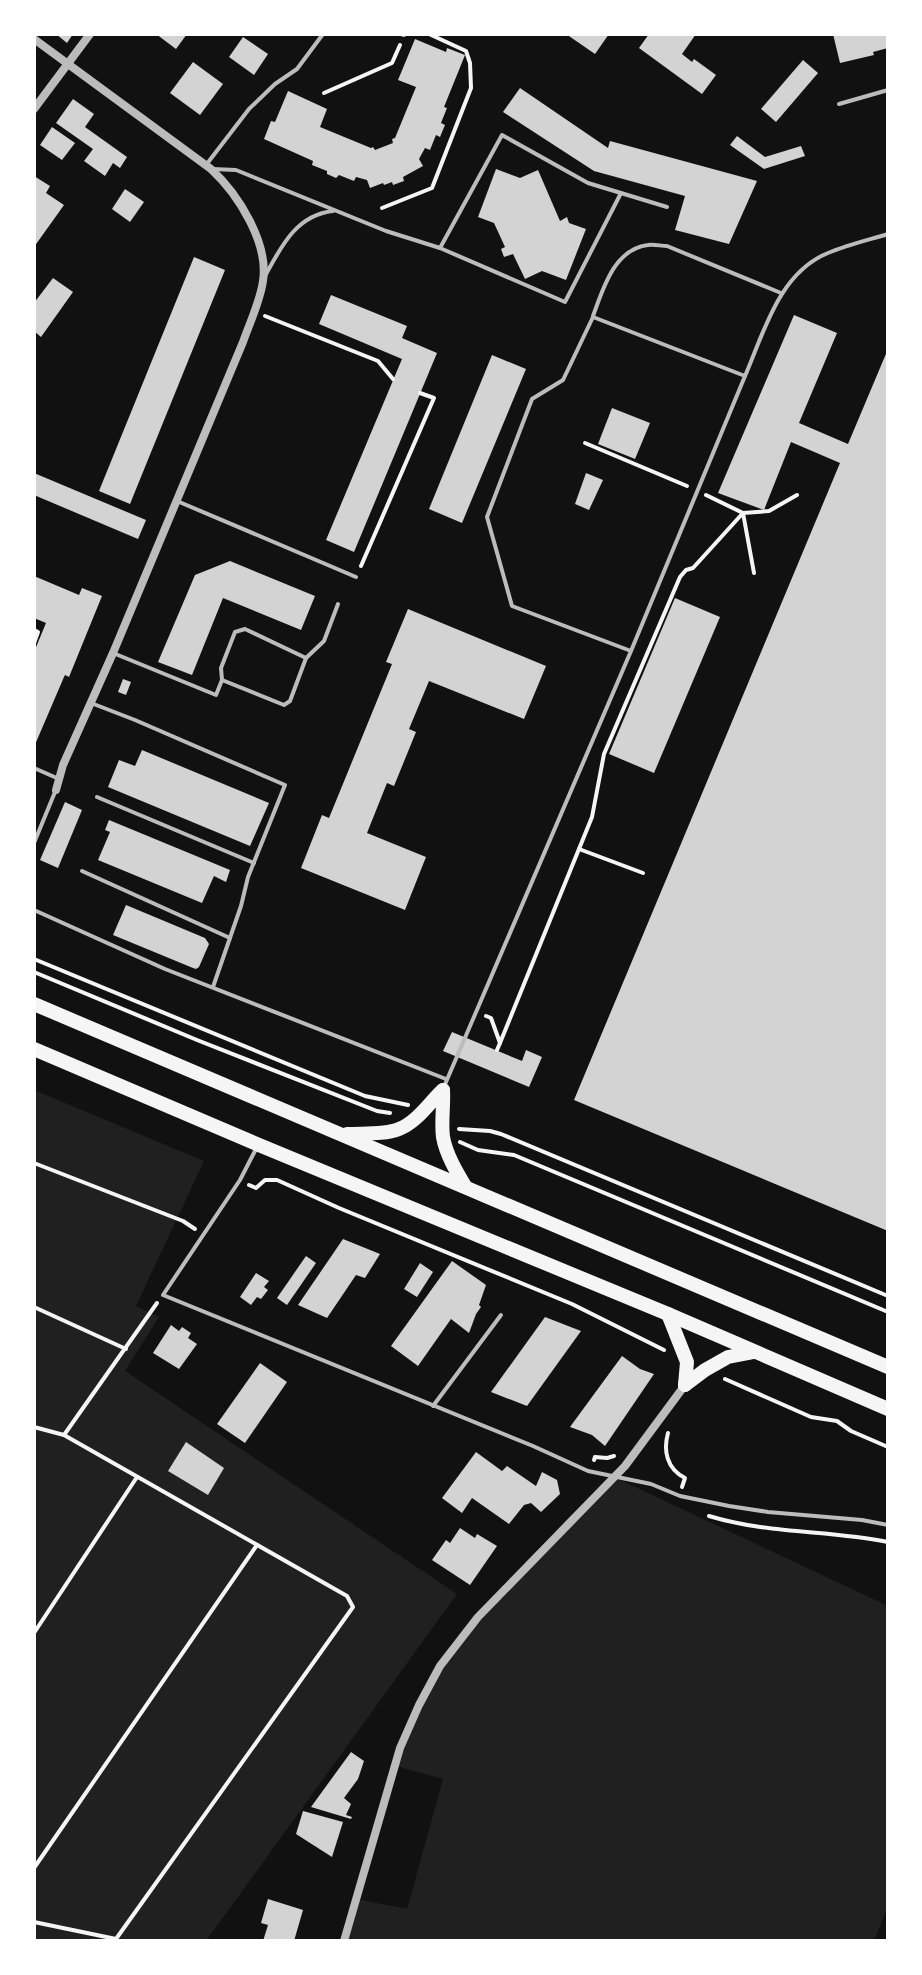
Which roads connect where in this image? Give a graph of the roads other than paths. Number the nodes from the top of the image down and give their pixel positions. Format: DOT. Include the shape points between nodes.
graph roads {
  1 [pos="90,34"];
  2 [pos="323,34"];
  3 [pos="34,39"];
  4 [pos="67,64"];
  5 [pos="888,90"];
  6 [pos="839,104"];
  7 [pos="34,109"];
  8 [pos="208,167"];
  9 [pos="621,193"];
  10 [pos="667,207"];
  11 [pos="336,211"];
  12 [pos="888,234"];
  13 [pos="440,248"];
  14 [pos="264,278"];
  15 [pos="781,293"];
  16 [pos="593,317"];
  17 [pos="745,376"];
  18 [pos="177,501"];
  19 [pos="356,577"];
  20 [pos="338,604"];
  21 [pos="631,651"];
  22 [pos="113,653"];
  23 [pos="306,658"];
  24 [pos="222,680"];
  25 [pos="91,703"];
  26 [pos="34,768"];
  27 [pos="59,779"];
  28 [pos="56,790"];
  29 [pos="97,797"];
  30 [pos="34,843"];
  31 [pos="254,863"];
  32 [pos="82,871"];
  33 [pos="34,910"];
  34 [pos="230,938"];
  35 [pos="213,987"];
  36 [pos="34,1004"];
  37 [pos="34,1049"];
  38 [pos="445,1085"];
  39 [pos="343,1134"];
  40 [pos="259,1145"];
  41 [pos="465,1186"];
  42 [pos="668,1314"];
  43 [pos="501,1315"];
  44 [pos="754,1352"];
  45 [pos="888,1367"];
  46 [pos="685,1385"];
  47 [pos="433,1406"];
  48 [pos="888,1409"];
  49 [pos="614,1477"];
  50 [pos="888,1525"];
  51 [pos="344,1941"];
  1 -- 4 [label="street"];
  2 -- 8 [label="lane" via="297,69 249,109"];
  3 -- 4 [label="street"];
  4 -- 7 [label="street"];
  4 -- 8 [label="street"];
  5 -- 6 [label="lane"];
  8 -- 11 [label="lane" via="236,170"];
  8 -- 14 [label="street" via="243,207 261,253"];
  9 -- 10 [label="lane"];
  9 -- 13 [label="lane" via="565,302"];
  9 -- 13 [label="lane" via="588,183 502,135"];
  11 -- 13 [label="lane"];
  11 -- 14 [label="lane" via="314,215 299,225"];
  12 -- 15 [label="lane" via="825,254 802,269"];
  14 -- 18 [label="street"];
  15 -- 16 [label="lane" via="667,246 649,245 633,249 610,271"];
  15 -- 17 [label="lane"];
  16 -- 17 [label="lane"];
  16 -- 21 [label="lane" via="563,380 532,399 487,517 512,606"];
  17 -- 21 [label="lane"];
  18 -- 19 [label="lane"];
  18 -- 22 [label="street"];
  20 -- 23 [label="lane" via="324,641"];
  21 -- 38 [label="lane"];
  22 -- 24 [label="lane" via="216,695"];
  22 -- 25 [label="street"];
  23 -- 24 [label="lane" via="284,705"];
  23 -- 24 [label="lane" via="241,629 221,668"];
  25 -- 27 [label="street"];
  25 -- 31 [label="lane" via="285,785"];
  26 -- 27 [label="lane"];
  27 -- 28 [label="street"];
  28 -- 30 [label="lane"];
  29 -- 31 [label="lane"];
  31 -- 34 [label="lane"];
  32 -- 34 [label="lane"];
  33 -- 35 [label="lane"];
  34 -- 35 [label="lane"];
  35 -- 38 [label="lane"];
  36 -- 39 [label="highway"];
  37 -- 40 [label="highway"];
  38 -- 39 [label="highway" via="424,1111 399,1129"];
  38 -- 41 [label="highway" via="445,1147"];
  39 -- 41 [label="highway"];
  40 -- 42 [label="highway"];
  40 -- 47 [label="lane" via="163,1295"];
  41 -- 45 [label="highway"];
  42 -- 44 [label="highway"];
  42 -- 46 [label="highway" via="687,1362"];
  43 -- 47 [label="lane"];
  44 -- 46 [label="highway" via="728,1357"];
  44 -- 48 [label="highway"];
  46 -- 49 [label="street"];
  47 -- 49 [label="lane"];
  49 -- 50 [label="lane" via="755,1510"];
  49 -- 51 [label="street" via="478,1617 440,1666 400,1748"];
}
